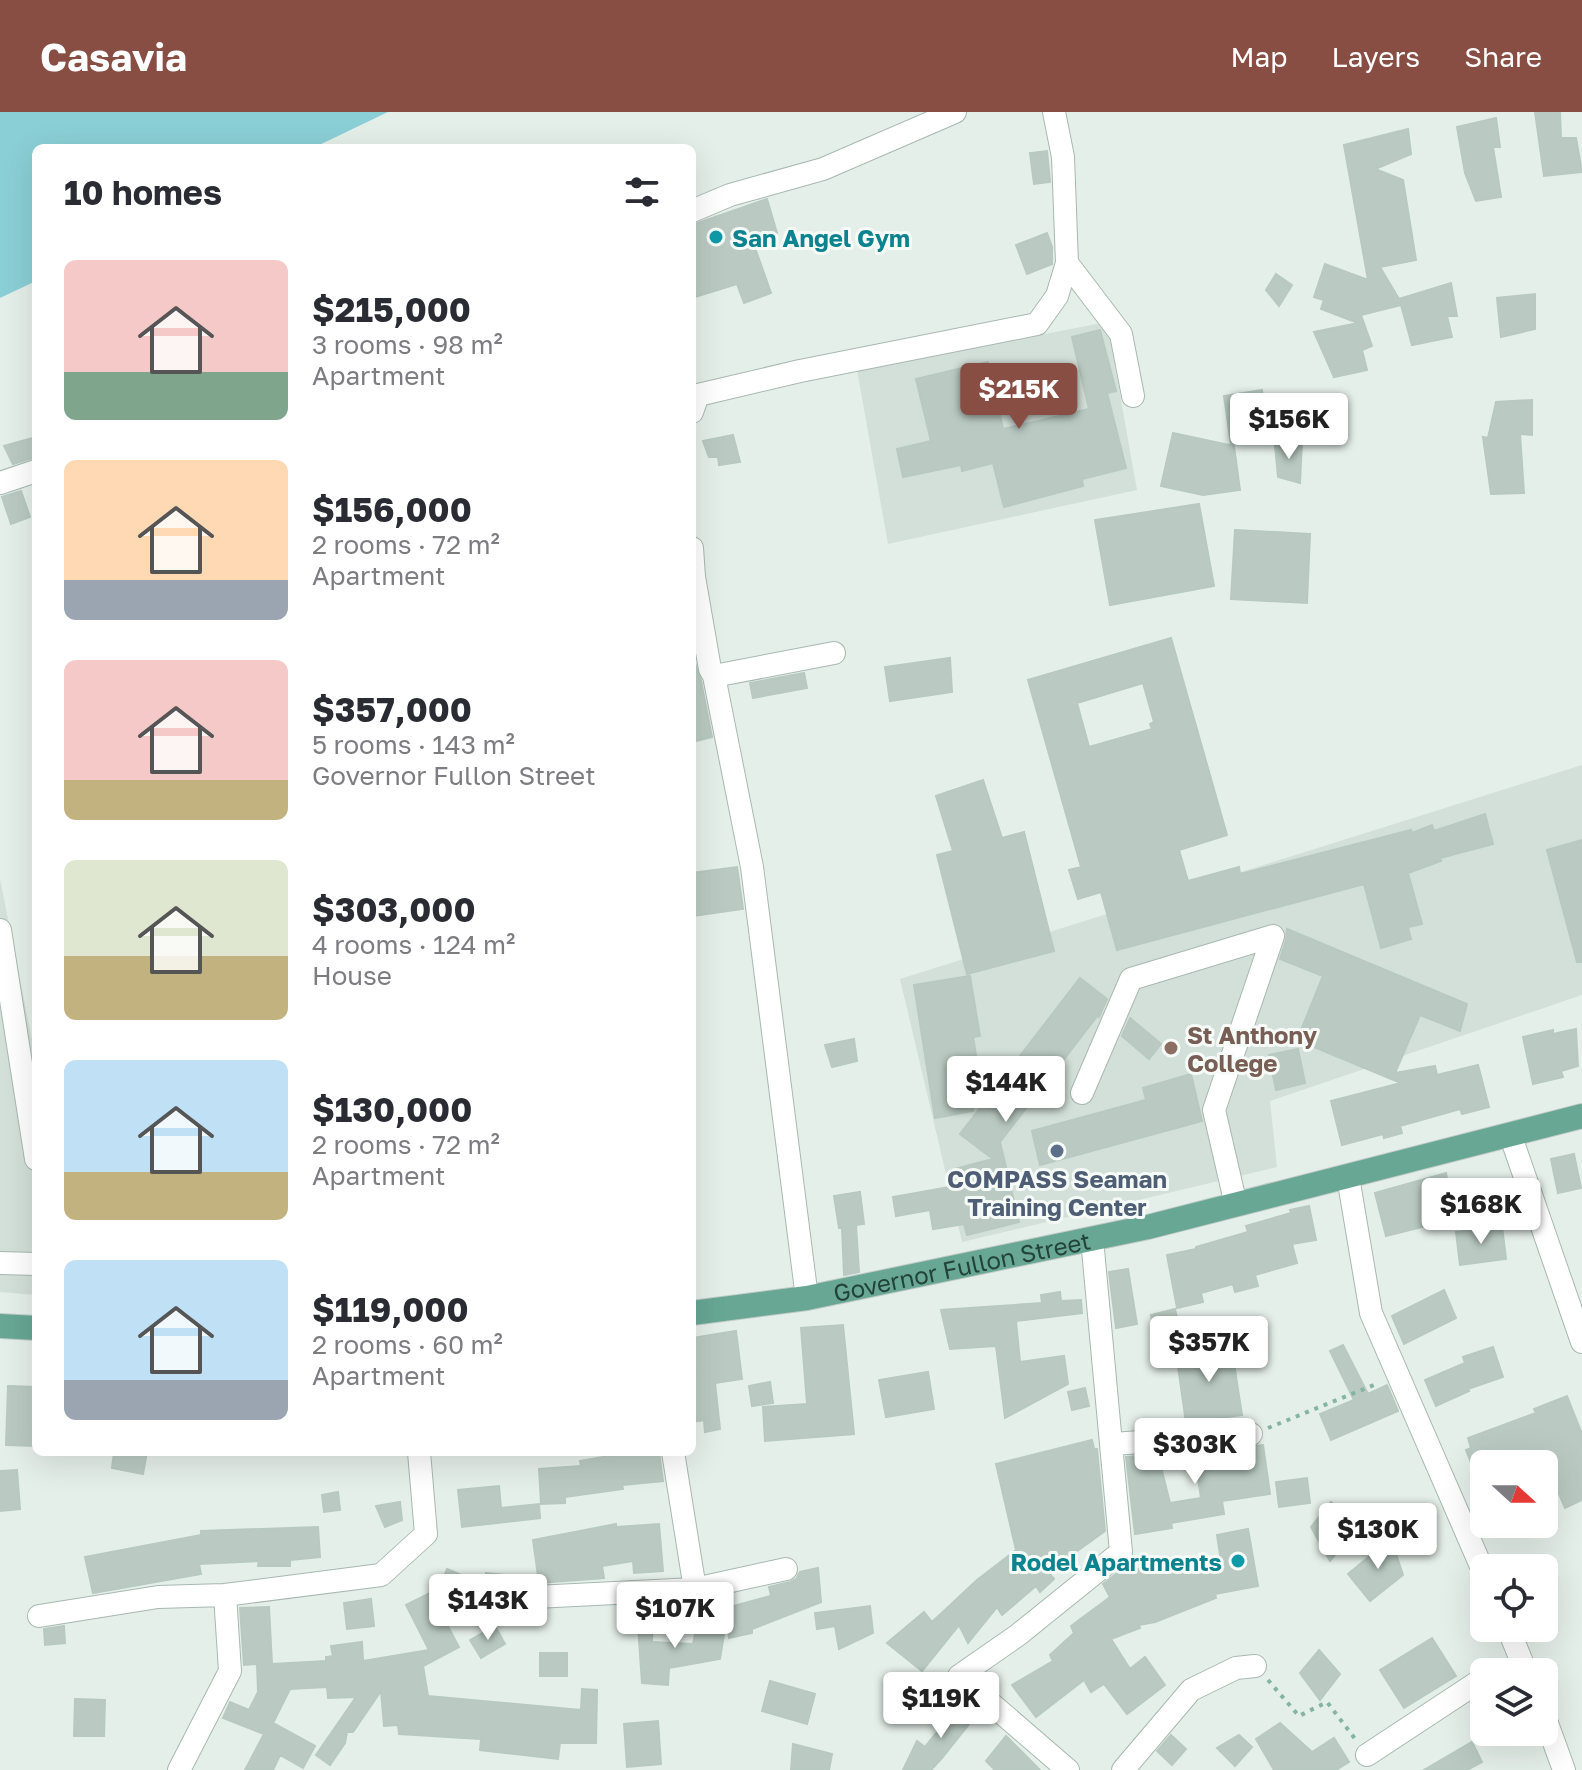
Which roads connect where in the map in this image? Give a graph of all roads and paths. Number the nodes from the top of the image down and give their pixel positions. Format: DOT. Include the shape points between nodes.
graph roads {
  1 [pos="955,112"];
  2 [pos="1054,112"];
  3 [pos="696,209"];
  4 [pos="1067,263"];
  5 [pos="1133,396"];
  6 [pos="696,401"];
  7 [pos="32,472"];
  8 [pos="0,483"];
  9 [pos="696,593"];
  10 [pos="834,653"];
  11 [pos="706,673"];
  12 [pos="0,930"];
  13 [pos="1082,1093"];
  14 [pos="1582,1117"];
  15 [pos="32,1134"];
  16 [pos="1510,1134"];
  17 [pos="1348,1177"];
  18 [pos="1236,1205"];
  19 [pos="1092,1239"];
  20 [pos="0,1263"];
  21 [pos="32,1264"];
  22 [pos="807,1298"];
  23 [pos="696,1312"];
  24 [pos="0,1326"];
  25 [pos="32,1328"];
  26 [pos="1582,1342"];
  27 [pos="1398,1376"];
  28 [pos="1251,1434"];
  29 [pos="1113,1444"];
  30 [pos="419,1456"];
  31 [pos="674,1456"];
  32 [pos="1476,1554"];
  33 [pos="786,1569"];
  34 [pos="695,1589"];
  35 [pos="225,1595"];
  36 [pos="535,1597"];
  37 [pos="39,1616"];
  38 [pos="1255,1666"];
  39 [pos="1470,1687"];
  40 [pos="1555,1746"];
  41 [pos="1367,1755"];
  42 [pos="179,1770"];
  43 [pos="1068,1770"];
  44 [pos="1123,1770"];
  45 [pos="1564,1770"];
  1 -- 3 [label="street" via="823,169"];
  2 -- 4 [label="street" via="1063,157"];
  4 -- 5 [label="street" via="1121,334"];
  4 -- 6 [label="street" via="1057,296 1037,324 800,371 698,395"];
  7 -- 8 [label="street"];
  9 -- 11 [label="street"];
  10 -- 11 [label="street"];
  11 -- 22 [label="street" via="752,867"];
  12 -- 15 [label="street"];
  13 -- 18 [label="street" via="1131,979 1273,936 1214,1110"];
  14 -- 16 [label="main road, Governor Fullon Street"];
  16 -- 17 [label="main road, Governor Fullon Street"];
  16 -- 26 [label="street"];
  17 -- 18 [label="main road, Governor Fullon Street"];
  17 -- 27 [label="street" via="1371,1313"];
  18 -- 19 [label="main road, Governor Fullon Street"];
  19 -- 22 [label="main road, Governor Fullon Street"];
  19 -- 29 [label="street"];
  20 -- 21 [label="street"];
  22 -- 23 [label="main road, Governor Fullon Street"];
  24 -- 25 [label="main road"];
  27 -- 28 [label="path"];
  27 -- 32 [label="street"];
  28 -- 29 [label="street"];
  29 -- 43 [label="street" via="1121,1552 959,1676"];
  30 -- 35 [label="street" via="426,1534 381,1575"];
  31 -- 34 [label="street"];
  33 -- 34 [label="street"];
  34 -- 36 [label="street"];
  35 -- 37 [label="street" via="158,1597"];
  35 -- 42 [label="street" via="230,1671"];
  38 -- 41 [label="path" via="1299,1716 1327,1702"];
  38 -- 44 [label="street" via="1236,1668 1191,1690"];
  39 -- 41 [label="street"];
  40 -- 45 [label="street"];
}
